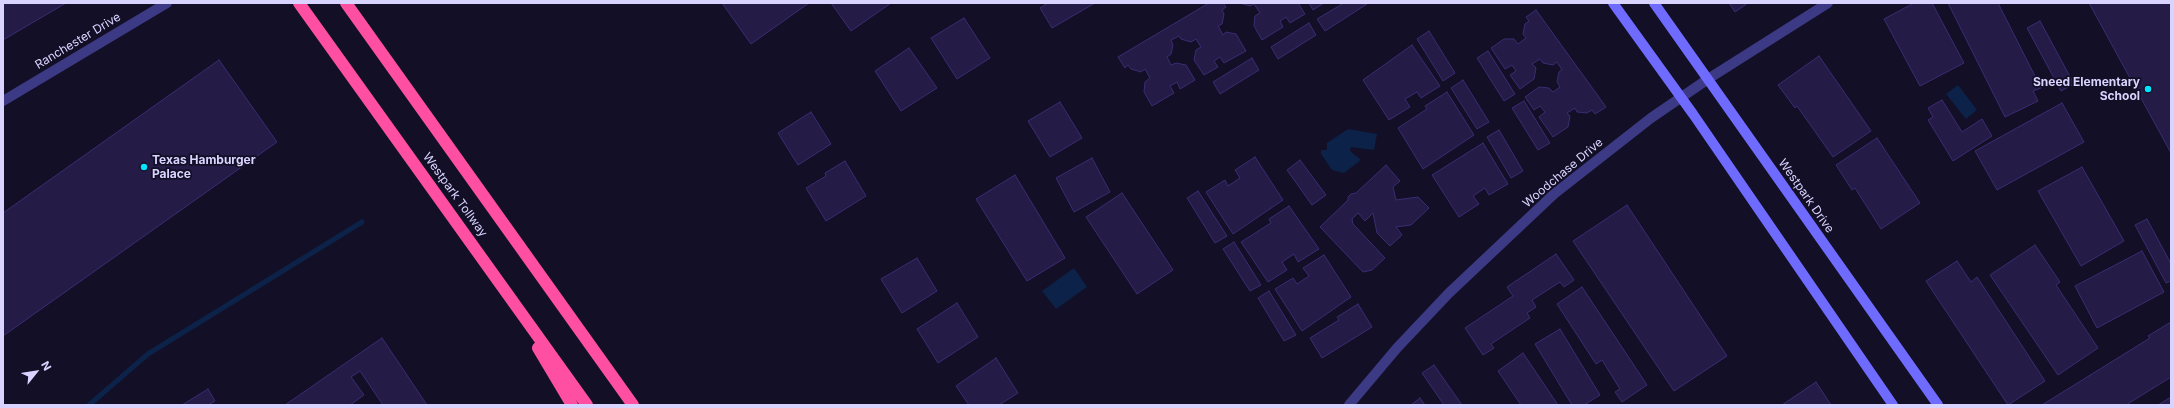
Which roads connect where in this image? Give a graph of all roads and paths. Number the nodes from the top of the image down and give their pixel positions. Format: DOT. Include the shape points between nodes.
graph roads {
  1 [pos="167,3"];
  2 [pos="299,3"];
  3 [pos="346,3"];
  4 [pos="1613,3"];
  5 [pos="1654,3"];
  6 [pos="1828,3"];
  7 [pos="1708,79"];
  8 [pos="1681,98"];
  9 [pos="3,101"];
  10 [pos="491,270"];
  11 [pos="572,405"];
  12 [pos="587,405"];
  13 [pos="634,405"];
  14 [pos="1349,405"];
  15 [pos="1893,405"];
  16 [pos="1938,405"];
  1 -- 9 [label="street, Ranchester Drive"];
  2 -- 10 [label="highway, Westpark Tollway"];
  3 -- 13 [label="highway, Westpark Tollway"];
  4 -- 8 [label="main road"];
  5 -- 7 [label="main road, Westpark Drive"];
  6 -- 7 [label="street, Woodchase Drive"];
  7 -- 8 [label="street, Woodchase Drive"];
  7 -- 16 [label="main road, Westpark Drive"];
  8 -- 14 [label="street, Woodchase Drive" via="1549,199 1444,298"];
  8 -- 15 [label="main road"];
  10 -- 11 [label="highway"];
  10 -- 12 [label="highway, Westpark Tollway"];
}
